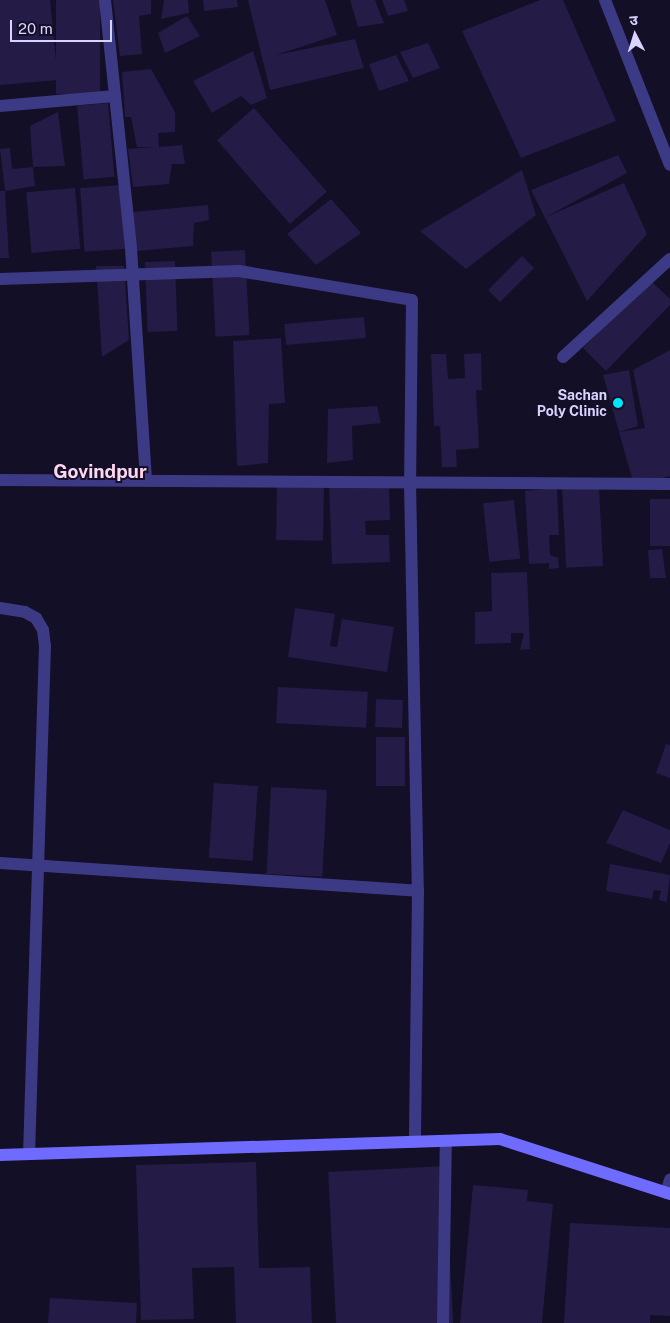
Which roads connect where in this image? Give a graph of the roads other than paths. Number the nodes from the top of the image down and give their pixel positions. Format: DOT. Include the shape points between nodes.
graph roads {
  1 [pos="105,0"];
  2 [pos="604,0"];
  3 [pos="115,96"];
  4 [pos="0,106"];
  5 [pos="670,165"];
  6 [pos="670,259"];
  7 [pos="132,275"];
  8 [pos="0,279"];
  9 [pos="563,357"];
  10 [pos="0,480"];
  11 [pos="146,480"];
  12 [pos="410,482"];
  13 [pos="670,484"];
  14 [pos="0,608"];
  15 [pos="0,862"];
  16 [pos="40,865"];
  17 [pos="418,891"];
  18 [pos="446,1141"];
  19 [pos="415,1142"];
  20 [pos="29,1154"];
  21 [pos="0,1155"];
  22 [pos="670,1180"];
  23 [pos="668,1194"];
  24 [pos="443,1323"];
  1 -- 3 [label="street"];
  2 -- 5 [label="street"];
  3 -- 4 [label="street"];
  3 -- 7 [label="street"];
  6 -- 9 [label="street"];
  7 -- 8 [label="street"];
  7 -- 11 [label="street"];
  7 -- 12 [label="street" via="239,271 412,300"];
  10 -- 11 [label="street"];
  11 -- 12 [label="street"];
  12 -- 13 [label="street"];
  12 -- 17 [label="street"];
  14 -- 16 [label="street" via="25,612 36,618 43,630"];
  15 -- 16 [label="street"];
  16 -- 17 [label="street"];
  16 -- 20 [label="street"];
  17 -- 19 [label="street"];
  18 -- 19 [label="street"];
  18 -- 23 [label="street" via="500,1139"];
  18 -- 24 [label="street"];
  19 -- 20 [label="street"];
  20 -- 21 [label="street"];
  22 -- 23 [label="street"];
}
